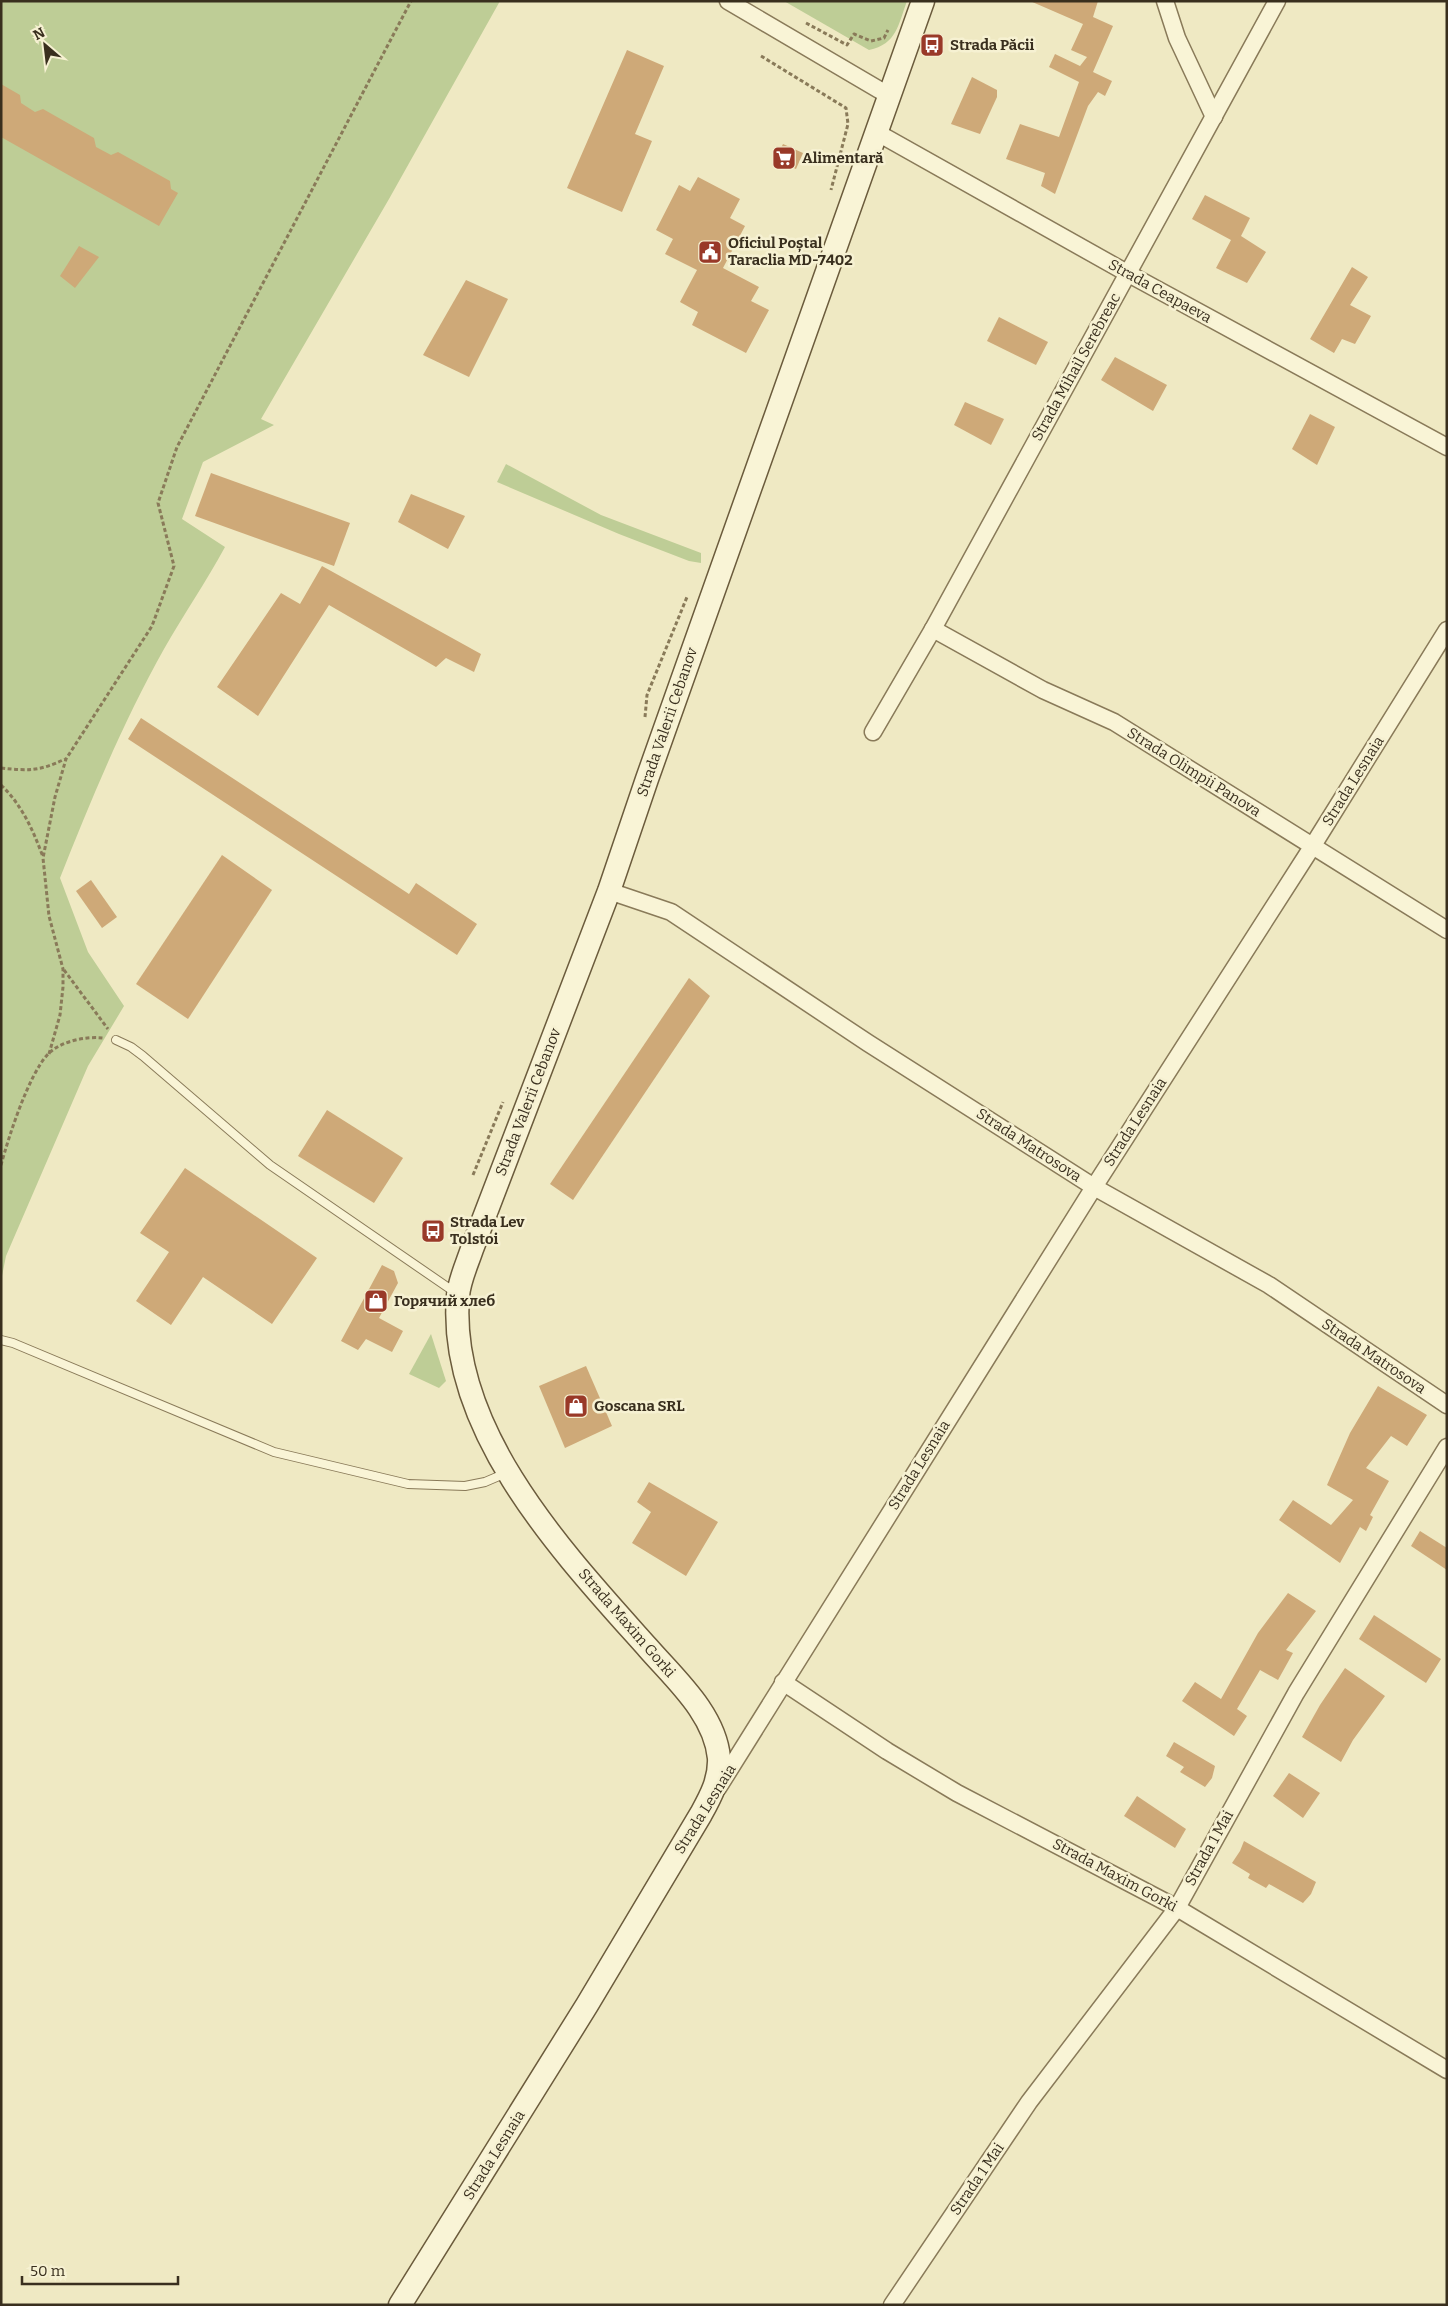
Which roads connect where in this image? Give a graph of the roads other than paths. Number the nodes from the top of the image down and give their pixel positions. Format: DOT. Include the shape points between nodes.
graph roads {
  1 [pos="728,1"];
  2 [pos="923,1"];
  3 [pos="1164,1"];
  4 [pos="1277,1"];
  5 [pos="888,95"];
  6 [pos="1214,117"];
  7 [pos="876,132"];
  8 [pos="1127,273"];
  9 [pos="1447,448"];
  10 [pos="933,630"];
  11 [pos="1447,630"];
  12 [pos="873,732"];
  13 [pos="1312,847"];
  14 [pos="609,891"];
  15 [pos="1447,930"];
  16 [pos="116,1040"];
  17 [pos="1094,1187"];
  18 [pos="458,1294"];
  19 [pos="1,1340"];
  20 [pos="1447,1405"];
  21 [pos="492,1443"];
  22 [pos="1447,1447"];
  23 [pos="509,1472"];
  24 [pos="783,1682"];
  25 [pos="702,1814"];
  26 [pos="1176,1908"];
  27 [pos="1447,2070"];
  28 [pos="400,2305"];
  29 [pos="892,2305"];
  1 -- 5 [label="street"];
  2 -- 5 [label="street, Strada Valerii Cebanov"];
  3 -- 6 [label="street" via="1177,38"];
  4 -- 6 [label="street, Strada Mihail Serebreac"];
  5 -- 7 [label="street, Strada Valerii Cebanov"];
  6 -- 8 [label="street, Strada Mihail Serebreac"];
  7 -- 8 [label="street, Strada Ceapaeva"];
  7 -- 14 [label="street, Strada Valerii Cebanov"];
  8 -- 9 [label="street, Strada Ceapaeva"];
  8 -- 10 [label="street, Strada Mihail Serebreac"];
  10 -- 12 [label="street, Strada Mihail Serebreac"];
  10 -- 13 [label="street, Strada Olimpii Panova" via="1043,690 1114,722"];
  11 -- 13 [label="street, Strada Lesnaia"];
  13 -- 15 [label="street, Strada Olimpii Panova"];
  13 -- 17 [label="street, Strada Lesnaia"];
  14 -- 17 [label="street, Strada Matrosova" via="671,912"];
  14 -- 18 [label="street, Strada Valerii Cebanov" via="475,1240"];
  16 -- 18 [label="lane" via="143,1056 270,1165"];
  17 -- 20 [label="street, Strada Matrosova" via="1269,1285"];
  17 -- 24 [label="street, Strada Lesnaia"];
  18 -- 21 [label="street, Strada Valerii Cebanov" via="460,1352 474,1401"];
  19 -- 23 [label="lane" via="274,1452 408,1484 465,1486 486,1482"];
  21 -- 23 [label="street, Strada Maxim Gorki"];
  22 -- 26 [label="street, Strada 1 Mai" via="1296,1693"];
  23 -- 25 [label="street, Strada Maxim Gorki" via="574,1564 701,1711 719,1757 717,1785"];
  24 -- 25 [label="street, Strada Lesnaia"];
  24 -- 26 [label="street, Strada Maxim Gorki" via="957,1793"];
  25 -- 28 [label="street, Strada Lesnaia"];
  26 -- 27 [label="street, Strada Maxim Gorki"];
  26 -- 29 [label="street, Strada 1 Mai" via="1029,2102"];
}
